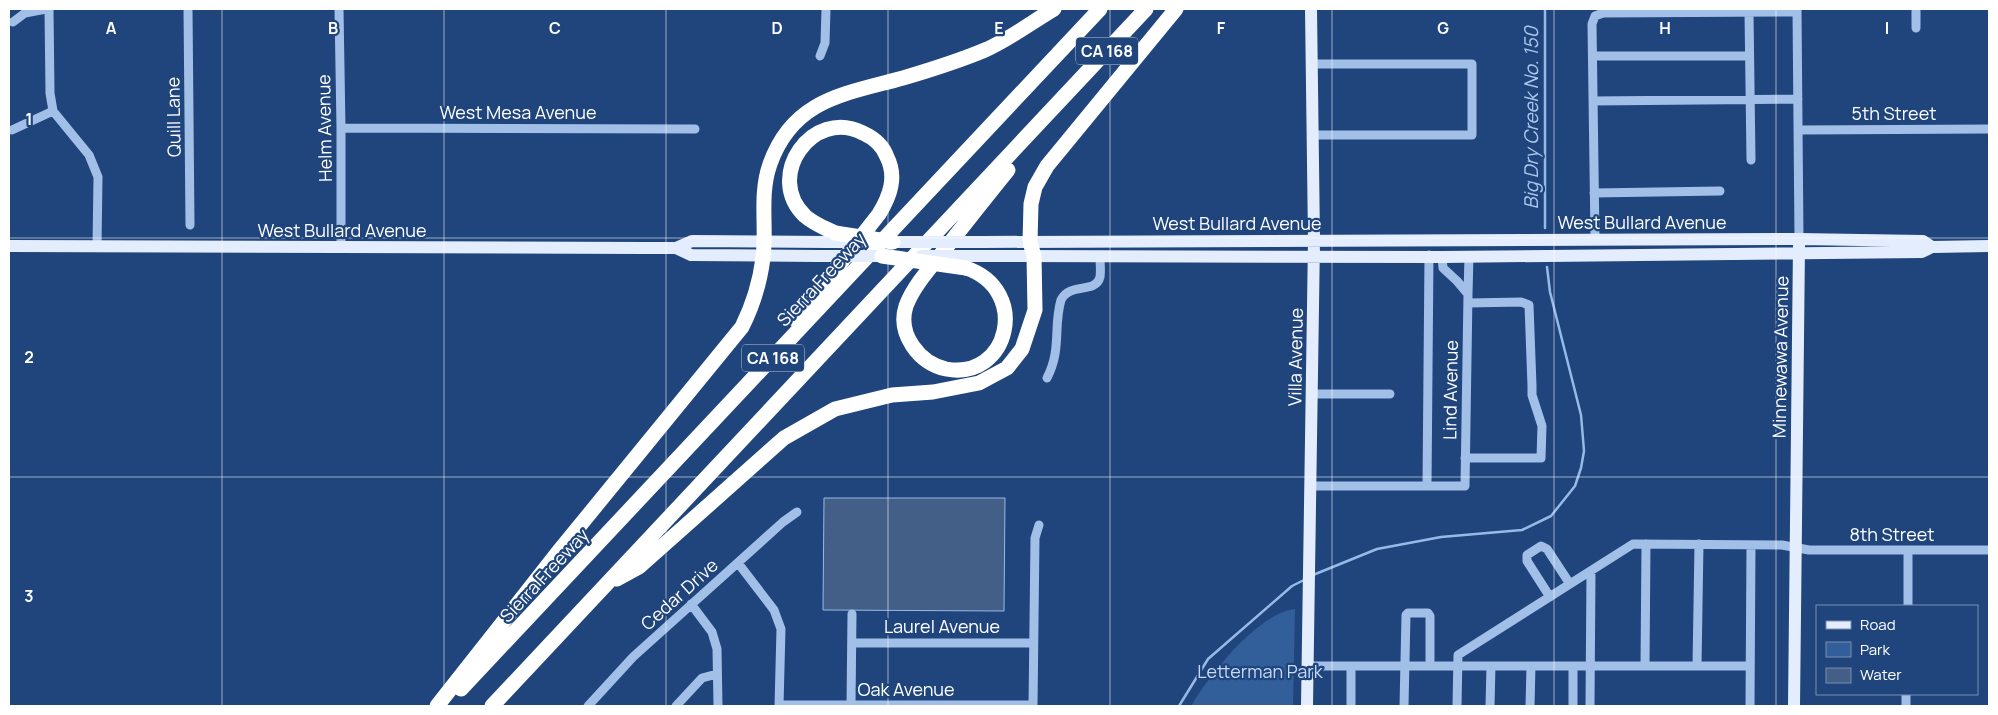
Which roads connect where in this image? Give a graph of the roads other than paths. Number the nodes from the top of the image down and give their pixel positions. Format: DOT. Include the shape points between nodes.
graph roads {
  1 [pos="47,9"];
  2 [pos="188,9"];
  3 [pos="338,9"];
  4 [pos="826,9"];
  5 [pos="1054,9"];
  6 [pos="1100,9"];
  7 [pos="1146,9"];
  8 [pos="1176,9"];
  9 [pos="1311,9"];
  10 [pos="1916,9"];
  11 [pos="1797,10"];
  12 [pos="1749,12"];
  13 [pos="13,22"];
  14 [pos="1916,28"];
  15 [pos="820,56"];
  16 [pos="1592,56"];
  17 [pos="1750,56"];
  18 [pos="1311,64"];
  19 [pos="1067,94"];
  20 [pos="1798,99"];
  21 [pos="1750,100"];
  22 [pos="1593,101"];
  23 [pos="53,111"];
  24 [pos="341,128"];
  25 [pos="695,128"];
  26 [pos="1989,129"];
  27 [pos="12,130"];
  28 [pos="1799,130"];
  29 [pos="1312,135"];
  30 [pos="1751,160"];
  31 [pos="1594,192"];
  32 [pos="1720,192"];
  33 [pos="190,225"];
  34 [pos="832,238"];
  35 [pos="1799,238"];
  36 [pos="1746,239"];
  37 [pos="1314,240"];
  38 [pos="1595,240"];
  39 [pos="1178,241"];
  40 [pos="893,242"];
  41 [pos="9,246"];
  42 [pos="1989,246"];
  43 [pos="96,247"];
  44 [pos="1932,247"];
  45 [pos="341,248"];
  46 [pos="763,249"];
  47 [pos="1032,249"];
  48 [pos="1674,254"];
  49 [pos="1799,254"];
  50 [pos="1313,255"];
  51 [pos="1517,255"];
  52 [pos="882,256"];
  53 [pos="1436,256"];
  54 [pos="1469,256"];
  55 [pos="1100,257"];
  56 [pos="968,262"];
  57 [pos="1468,298"];
  58 [pos="1047,378"];
  59 [pos="1312,394"];
  60 [pos="1390,394"];
  61 [pos="736,399"];
  62 [pos="1465,458"];
  63 [pos="1310,486"];
  64 [pos="1427,486"];
  65 [pos="797,512"];
  66 [pos="1039,525"];
  67 [pos="1646,544"];
  68 [pos="1699,544"];
  69 [pos="1751,545"];
  70 [pos="1796,547"];
  71 [pos="1908,550"];
  72 [pos="1989,550"];
  73 [pos="738,563"];
  74 [pos="1591,571"];
  75 [pos="1570,584"];
  76 [pos="605,586"];
  77 [pos="1550,597"];
  78 [pos="691,604"];
  79 [pos="1908,605"];
  80 [pos="852,614"];
  81 [pos="852,643"];
  82 [pos="1033,643"];
  83 [pos="1308,666"];
  84 [pos="1351,666"];
  85 [pos="1405,666"];
  86 [pos="1430,666"];
  87 [pos="1458,666"];
  88 [pos="1491,666"];
  89 [pos="1531,666"];
  90 [pos="1573,666"];
  91 [pos="1590,666"];
  92 [pos="1645,666"];
  93 [pos="1697,666"];
  94 [pos="1750,666"];
  95 [pos="717,674"];
  96 [pos="851,705"];
  97 [pos="437,706"];
  98 [pos="445,706"];
  99 [pos="492,706"];
  100 [pos="588,706"];
  101 [pos="676,706"];
  102 [pos="718,706"];
  103 [pos="779,706"];
  104 [pos="1032,706"];
  105 [pos="1307,706"];
  106 [pos="1351,706"];
  107 [pos="1404,706"];
  108 [pos="1457,706"];
  109 [pos="1490,706"];
  110 [pos="1530,706"];
  111 [pos="1573,706"];
  112 [pos="1590,706"];
  113 [pos="1750,706"];
  114 [pos="1794,706"];
  1 -- 13 [label="street" via="25,13"];
  1 -- 23 [label="street"];
  2 -- 33 [label="street, Quill Lane"];
  3 -- 24 [label="street, Helm Avenue"];
  4 -- 15 [label="street" via="825,43"];
  5 -- 46 [label="highway" via="987,49 905,77 838,95 805,114 784,136 770,164 763,198"];
  6 -- 61 [label="highway, Sierra Freeway / CA 168"];
  7 -- 19 [label="highway, CA 168"];
  8 -- 47 [label="highway" via="1047,166 1035,187 1031,204"];
  9 -- 18 [label="main road, Villa Avenue"];
  10 -- 14 [label="street"];
  11 -- 12 [label="street"];
  11 -- 20 [label="street, Minnewawa Avenue"];
  12 -- 16 [label="street" via="1603,13 1595,16 1592,24"];
  12 -- 17 [label="street"];
  16 -- 17 [label="street"];
  16 -- 22 [label="street"];
  17 -- 21 [label="street"];
  18 -- 29 [label="main road, Villa Avenue"];
  18 -- 29 [label="street" via="1472,64 1472,135"];
  19 -- 56 [label="highway" via="908,301 904,317 908,340 927,361 945,369 964,369 983,362 997,349 1005,330 1005,314 999,293"];
  19 -- 76 [label="highway, CA 168"];
  20 -- 21 [label="street"];
  20 -- 28 [label="street, Minnewawa Avenue"];
  21 -- 22 [label="street"];
  21 -- 30 [label="street"];
  22 -- 31 [label="street"];
  23 -- 27 [label="street"];
  23 -- 43 [label="street" via="89,155 98,178"];
  24 -- 25 [label="street, West Mesa Avenue"];
  24 -- 45 [label="street, Helm Avenue"];
  26 -- 28 [label="street, 5th Street"];
  28 -- 35 [label="street, Minnewawa Avenue"];
  29 -- 37 [label="main road, Villa Avenue"];
  31 -- 32 [label="street"];
  31 -- 38 [label="street"];
  34 -- 40 [label="highway, bridge"];
  34 -- 46 [label="main road, West Bullard Avenue"];
  34 -- 61 [label="highway" via="797,205 790,183 791,171 799,150 807,141 826,130 847,128 868,135 888,157 892,177 887,201"];
  35 -- 36 [label="main road, West Bullard Avenue"];
  35 -- 44 [label="main road, West Bullard Avenue" via="1923,241"];
  35 -- 49 [label="main road, Minnewawa Avenue"];
  36 -- 38 [label="main road, West Bullard Avenue"];
  36 -- 48 [label="main road" via="1718,246 1684,246"];
  37 -- 38 [label="main road, West Bullard Avenue"];
  37 -- 39 [label="main road, West Bullard Avenue"];
  37 -- 50 [label="main road, Villa Avenue"];
  38 -- 51 [label="main road" via="1587,247 1555,247"];
  39 -- 47 [label="main road, West Bullard Avenue"];
  39 -- 55 [label="main road" via="1134,250 1108,251"];
  40 -- 47 [label="main road, West Bullard Avenue, bridge" via="982,242"];
  41 -- 43 [label="main road, West Bullard Avenue"];
  42 -- 44 [label="main road"];
  43 -- 45 [label="main road, West Bullard Avenue"];
  44 -- 49 [label="main road, West Bullard Avenue" via="1922,252"];
  45 -- 46 [label="main road, West Bullard Avenue" via="676,248 692,241"];
  46 -- 52 [label="main road, West Bullard Avenue, bridge" via="818,256"];
  46 -- 97 [label="highway" via="752,308 742,327"];
  47 -- 55 [label="main road, West Bullard Avenue"];
  47 -- 56 [label="main road, West Bullard Avenue"];
  47 -- 76 [label="highway" via="1035,310 1022,349 1007,368 980,383 933,392 892,395 835,409 784,438 638,568"];
  48 -- 49 [label="main road, West Bullard Avenue"];
  48 -- 51 [label="main road, West Bullard Avenue"];
  49 -- 70 [label="main road, Minnewawa Avenue"];
  50 -- 53 [label="main road, West Bullard Avenue"];
  50 -- 55 [label="main road, West Bullard Avenue"];
  50 -- 59 [label="main road, Villa Avenue"];
  51 -- 54 [label="main road, West Bullard Avenue"];
  52 -- 56 [label="highway, bridge"];
  53 -- 54 [label="main road, West Bullard Avenue"];
  53 -- 57 [label="street"];
  53 -- 64 [label="street"];
  54 -- 57 [label="street, Lind Avenue"];
  55 -- 58 [label="street" via="1097,284 1073,289 1061,300 1054,365"];
  57 -- 62 [label="street, Lind Avenue"];
  57 -- 62 [label="street" via="1529,304 1532,396 1542,426 1541,458"];
  59 -- 60 [label="street"];
  59 -- 63 [label="main road, Villa Avenue"];
  61 -- 98 [label="highway, Sierra Freeway / CA 168"];
  62 -- 64 [label="street, Lind Avenue" via="1465,486"];
  63 -- 64 [label="street"];
  63 -- 83 [label="main road, Villa Avenue"];
  65 -- 73 [label="street, Cedar Drive"];
  66 -- 82 [label="street" via="1035,538"];
  67 -- 68 [label="street, 8th Street"];
  67 -- 74 [label="street, 8th Street" via="1633,544"];
  67 -- 92 [label="street"];
  68 -- 69 [label="street, 8th Street"];
  68 -- 93 [label="street"];
  69 -- 70 [label="street, 8th Street"];
  69 -- 94 [label="street"];
  70 -- 71 [label="street, 8th Street" via="1809,550"];
  70 -- 114 [label="main road, Minnewawa Avenue"];
  71 -- 72 [label="street, 8th Street"];
  71 -- 79 [label="street"];
  73 -- 78 [label="street, Cedar Drive"];
  73 -- 103 [label="street" via="774,610 781,629"];
  74 -- 75 [label="street, 8th Street"];
  74 -- 91 [label="street"];
  75 -- 77 [label="street, 8th Street"];
  75 -- 77 [label="street" via="1547,549 1541,546 1527,555"];
  76 -- 99 [label="highway, CA 168"];
  77 -- 87 [label="street, 8th Street" via="1458,655"];
  78 -- 95 [label="street" via="712,632 717,648"];
  78 -- 100 [label="street, Cedar Drive"];
  80 -- 81 [label="street"];
  81 -- 82 [label="street, Laurel Avenue"];
  81 -- 96 [label="street"];
  82 -- 104 [label="street"];
  83 -- 84 [label="street"];
  83 -- 105 [label="main road, Villa Avenue"];
  84 -- 85 [label="street"];
  84 -- 106 [label="street"];
  85 -- 86 [label="street"];
  85 -- 86 [label="street" via="1408,613 1428,613 1430,616"];
  85 -- 107 [label="street"];
  86 -- 87 [label="street"];
  87 -- 88 [label="street"];
  87 -- 108 [label="street"];
  88 -- 89 [label="street"];
  88 -- 109 [label="street"];
  89 -- 90 [label="street"];
  89 -- 110 [label="street"];
  90 -- 91 [label="street"];
  90 -- 111 [label="street"];
  91 -- 92 [label="street"];
  91 -- 112 [label="street"];
  92 -- 93 [label="street"];
  93 -- 94 [label="street"];
  94 -- 113 [label="street"];
  95 -- 101 [label="street" via="702,678"];
  95 -- 102 [label="street"];
  96 -- 103 [label="street, Oak Avenue"];
  96 -- 104 [label="street, Oak Avenue"];
}
